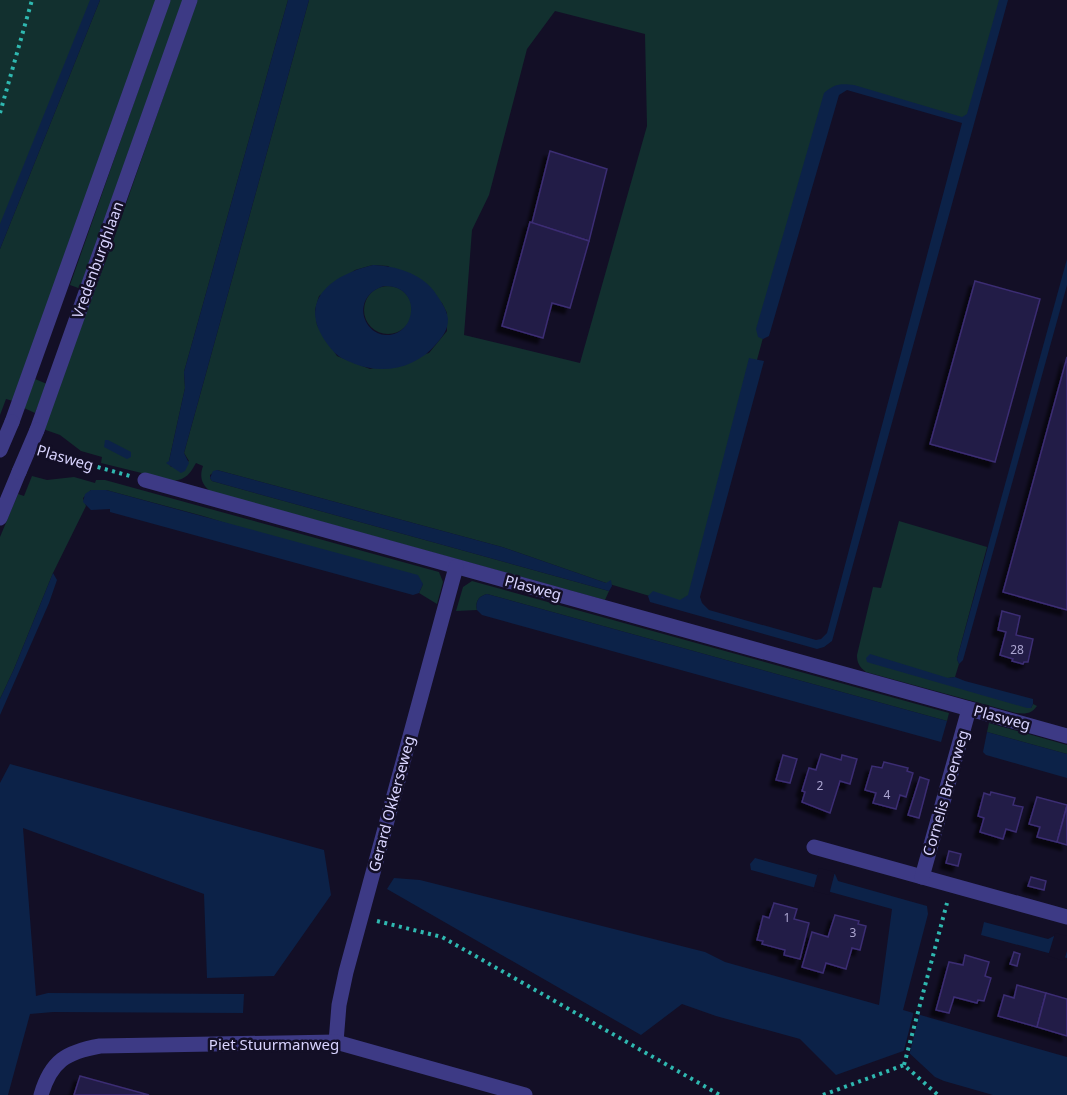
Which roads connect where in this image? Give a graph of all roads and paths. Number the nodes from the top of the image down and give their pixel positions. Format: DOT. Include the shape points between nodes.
graph roads {
  1 [pos="32,0"];
  2 [pos="163,0"];
  3 [pos="190,0"];
  4 [pos="0,113"];
  5 [pos="0,450"];
  6 [pos="45,452"];
  7 [pos="145,480"];
  8 [pos="0,518"];
  9 [pos="456,567"];
  10 [pos="969,709"];
  11 [pos="1067,736"];
  12 [pos="814,847"];
  13 [pos="922,877"];
  14 [pos="952,885"];
  15 [pos="1067,917"];
  16 [pos="362,918"];
  17 [pos="336,1042"];
  18 [pos="904,1065"];
  19 [pos="41,1095"];
  20 [pos="525,1095"];
  21 [pos="720,1095"];
  22 [pos="823,1095"];
  23 [pos="938,1095"];
  1 -- 4 [label="path"];
  2 -- 5 [label="street, Vredenburghlaan, bridge"];
  3 -- 8 [label="street, Vredenburghlaan, bridge" via="37,430"];
  6 -- 7 [label="path, Plasweg"];
  7 -- 9 [label="street, Plasweg"];
  9 -- 10 [label="street, Plasweg"];
  9 -- 16 [label="street, Gerard Okkerseweg"];
  10 -- 11 [label="street, Plasweg"];
  10 -- 13 [label="street, Cornelis Broerweg"];
  12 -- 13 [label="street, Cornelis Broerweg"];
  13 -- 14 [label="street, Cornelis Broerweg"];
  14 -- 15 [label="street, Cornelis Broerweg"];
  14 -- 18 [label="path"];
  16 -- 17 [label="street, Gerard Okkerseweg" via="339,1005"];
  16 -- 21 [label="path" via="442,937"];
  17 -- 19 [label="street, Piet Stuurmanweg" via="88,1048 62,1058 51,1070"];
  17 -- 20 [label="street, Piet Stuurmanweg"];
  18 -- 22 [label="path"];
  18 -- 23 [label="path"];
}
